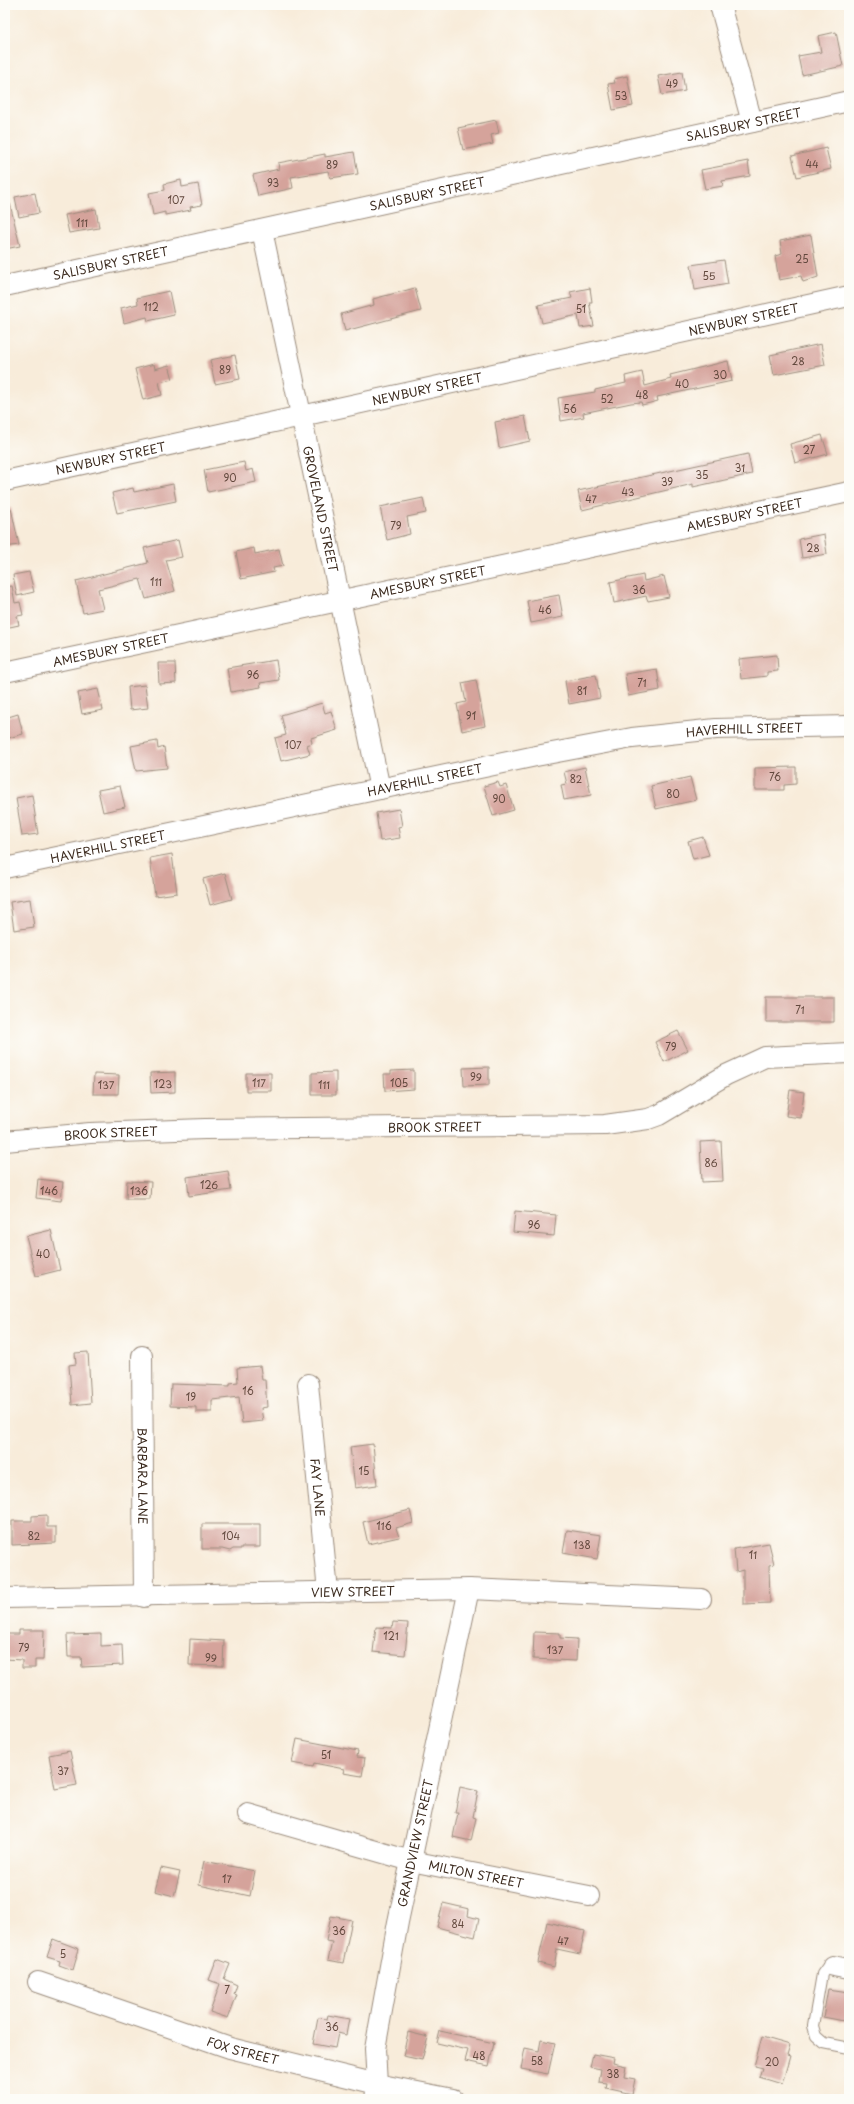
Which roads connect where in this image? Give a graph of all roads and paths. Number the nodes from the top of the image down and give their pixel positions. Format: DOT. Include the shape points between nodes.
graph roads {
  1 [pos="720,5"];
  2 [pos="849,101"];
  3 [pos="752,122"];
  4 [pos="262,230"];
  5 [pos="5,286"];
  6 [pos="849,296"];
  7 [pos="301,416"];
  8 [pos="5,481"];
  9 [pos="849,492"];
  10 [pos="340,600"];
  11 [pos="5,672"];
  12 [pos="849,726"];
  13 [pos="380,788"];
  14 [pos="5,868"];
  15 [pos="849,1053"];
  16 [pos="5,1141"];
  17 [pos="142,1356"];
  18 [pos="308,1384"];
  19 [pos="469,1589"];
  20 [pos="328,1592"];
  21 [pos="144,1597"];
  22 [pos="5,1598"];
  23 [pos="701,1599"];
  24 [pos="248,1814"];
  25 [pos="411,1861"];
  26 [pos="589,1896"];
  27 [pos="841,1967"];
  28 [pos="38,1982"];
  29 [pos="849,2048"];
  30 [pos="376,2091"];
  31 [pos="453,2099"];
  1 -- 3 [label="street"];
  2 -- 3 [label="street, SALISBURY STREET"];
  3 -- 4 [label="street, SALISBURY STREET"];
  4 -- 5 [label="street, SALISBURY STREET"];
  4 -- 7 [label="street, GROVELAND STREET"];
  6 -- 7 [label="street, NEWBURY STREET"];
  7 -- 8 [label="street, NEWBURY STREET"];
  7 -- 10 [label="street, GROVELAND STREET"];
  9 -- 10 [label="street, AMESBURY STREET"];
  10 -- 11 [label="street, AMESBURY STREET"];
  10 -- 13 [label="street, GROVELAND STREET"];
  12 -- 13 [label="street, HAVERHILL STREET" via="716,729 632,738"];
  13 -- 14 [label="street, HAVERHILL STREET"];
  15 -- 16 [label="street, BROOK STREET" via="765,1057 726,1075 659,1115 648,1119 605,1124 205,1129"];
  17 -- 21 [label="street, BARBARA LANE"];
  18 -- 20 [label="street, FAY LANE"];
  19 -- 20 [label="street, VIEW STREET"];
  19 -- 23 [label="street, VIEW STREET"];
  19 -- 25 [label="street, GRANDVIEW STREET"];
  20 -- 21 [label="street, VIEW STREET"];
  21 -- 22 [label="street, VIEW STREET"];
  24 -- 25 [label="street, MILTON STREET"];
  25 -- 26 [label="street, MILTON STREET"];
  25 -- 30 [label="street, GRANDVIEW STREET" via="375,2049"];
  27 -- 29 [label="lane" via="827,1967 822,1974 813,2026 816,2036 824,2043"];
  28 -- 30 [label="street, FOX STREET" via="230,2048"];
  30 -- 31 [label="street, FOX STREET"];
}
